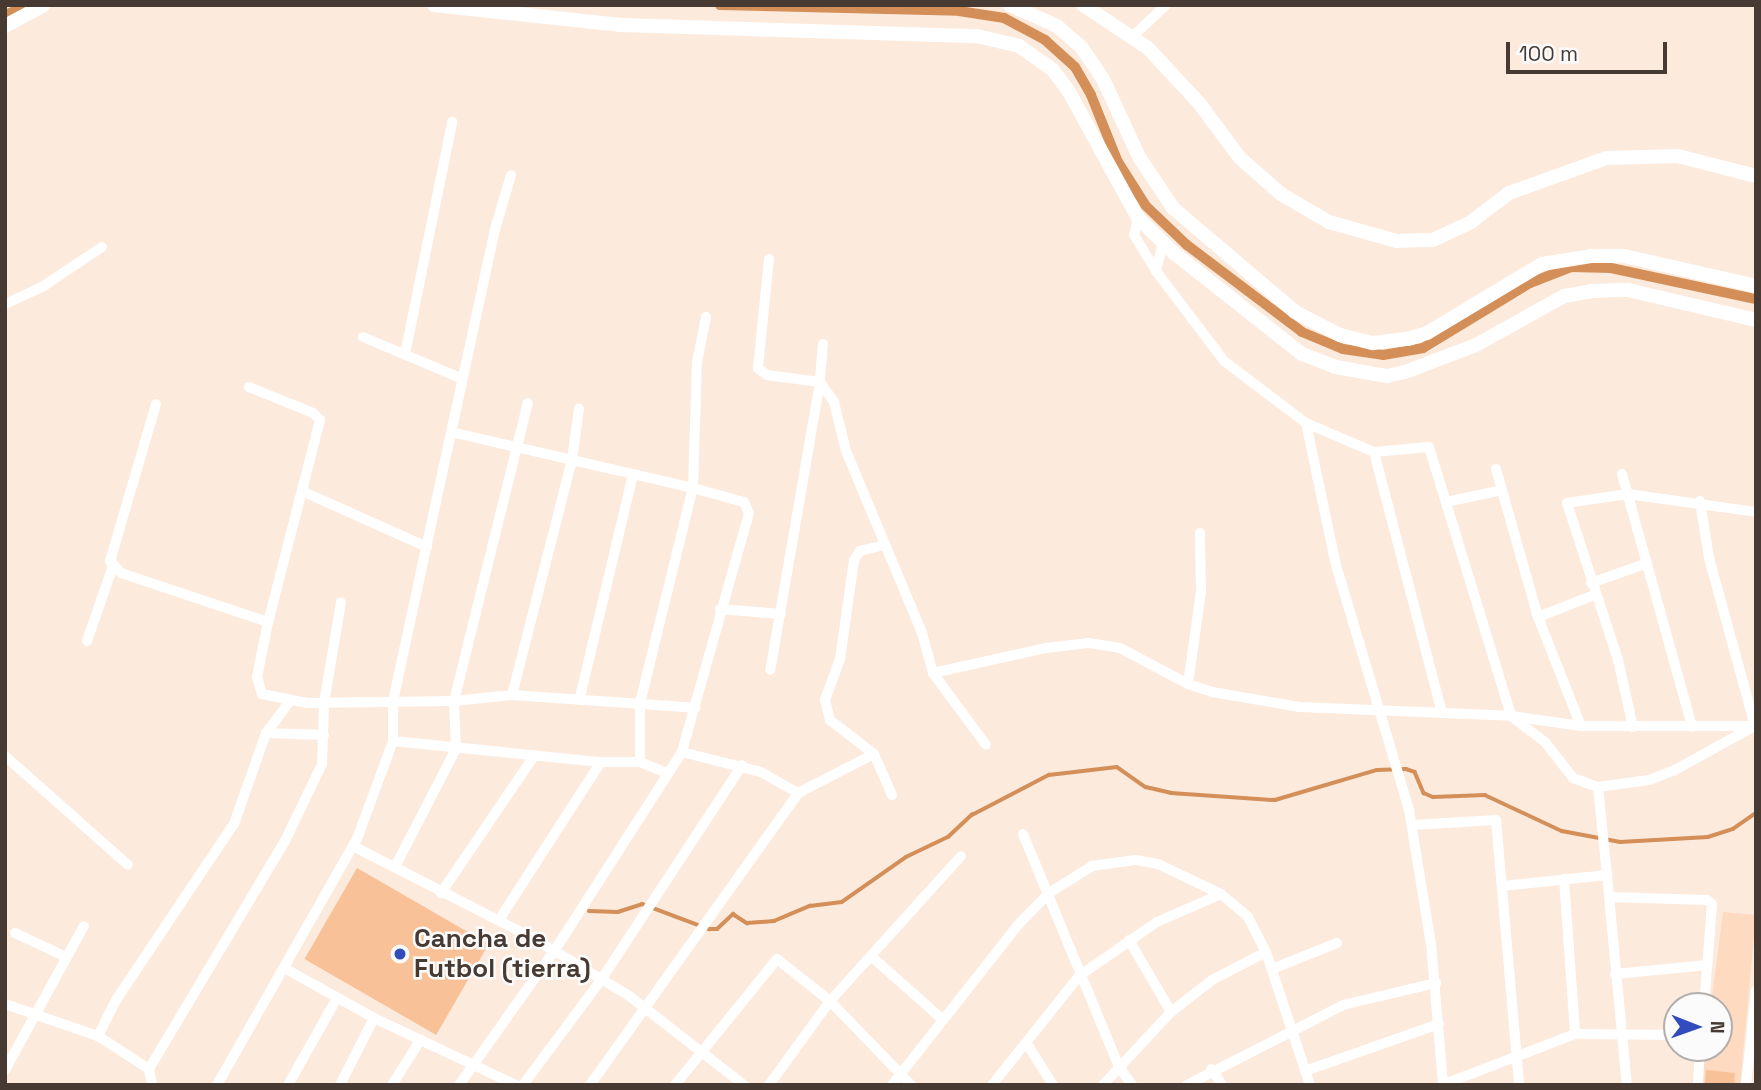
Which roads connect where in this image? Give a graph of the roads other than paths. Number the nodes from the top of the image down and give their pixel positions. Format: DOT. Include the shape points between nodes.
graph roads {
  1 [pos="44,5"];
  2 [pos="434,5"];
  3 [pos="1010,5"];
  4 [pos="1083,5"];
  5 [pos="1166,5"];
  6 [pos="5,26"];
  7 [pos="1132,37"];
  8 [pos="452,121"];
  9 [pos="511,175"];
  10 [pos="1756,176"];
  11 [pos="1138,218"];
  12 [pos="1163,243"];
  13 [pos="103,247"];
  14 [pos="768,259"];
  15 [pos="1156,271"];
  16 [pos="1756,286"];
  17 [pos="5,304"];
  18 [pos="706,317"];
  19 [pos="1756,320"];
  20 [pos="363,337"];
  21 [pos="823,344"];
  22 [pos="405,354"];
  23 [pos="463,379"];
  24 [pos="820,382"];
  25 [pos="249,387"];
  26 [pos="528,403"];
  27 [pos="156,404"];
  28 [pos="579,408"];
  29 [pos="1306,423"];
  30 [pos="452,432"];
  31 [pos="516,447"];
  32 [pos="1374,452"];
  33 [pos="572,460"];
  34 [pos="1496,470"];
  35 [pos="633,474"];
  36 [pos="1622,474"];
  37 [pos="693,488"];
  38 [pos="1502,490"];
  39 [pos="304,492"];
  40 [pos="1627,494"];
  41 [pos="1700,501"];
  42 [pos="1446,502"];
  43 [pos="1756,512"];
  44 [pos="1200,533"];
  45 [pos="885,545"];
  46 [pos="427,547"];
  47 [pos="1645,564"];
  48 [pos="113,566"];
  49 [pos="1591,583"];
  50 [pos="1594,595"];
  51 [pos="341,602"];
  52 [pos="720,609"];
  53 [pos="781,614"];
  54 [pos="1538,617"];
  55 [pos="268,622"];
  56 [pos="87,641"];
  57 [pos="770,670"];
  58 [pos="933,673"];
  59 [pos="1188,684"];
  60 [pos="512,695"];
  61 [pos="580,697"];
  62 [pos="393,701"];
  63 [pos="454,701"];
  64 [pos="289,702"];
  65 [pos="640,703"];
  66 [pos="324,704"];
  67 [pos="696,708"];
  68 [pos="1379,711"];
  69 [pos="1442,713"];
  70 [pos="1511,716"];
  71 [pos="1581,726"];
  72 [pos="1692,726"];
  73 [pos="1755,726"];
  74 [pos="1633,727"];
  75 [pos="265,733"];
  76 [pos="324,735"];
  77 [pos="393,741"];
  78 [pos="986,745"];
  79 [pos="457,749"];
  80 [pos="682,752"];
  81 [pos="874,754"];
  82 [pos="5,756"];
  83 [pos="534,756"];
  84 [pos="601,762"];
  85 [pos="640,762"];
  86 [pos="742,765"];
  87 [pos="667,774"];
  88 [pos="1598,787"];
  89 [pos="798,793"];
  90 [pos="892,795"];
  91 [pos="1412,825"];
  92 [pos="1023,834"];
  93 [pos="353,846"];
  94 [pos="961,856"];
  95 [pos="128,864"];
  96 [pos="395,867"];
  97 [pos="1607,874"];
  98 [pos="1563,879"];
  99 [pos="1503,886"];
  100 [pos="441,893"];
  101 [pos="1049,893"];
  102 [pos="1221,894"];
  103 [pos="1609,897"];
  104 [pos="499,920"];
  105 [pos="84,926"];
  106 [pos="15,933"];
  107 [pos="1129,940"];
  108 [pos="1337,943"];
  109 [pos="554,951"];
  110 [pos="1266,952"];
  111 [pos="870,956"];
  112 [pos="66,957"];
  113 [pos="1708,965"];
  114 [pos="286,968"];
  115 [pos="1272,969"];
  116 [pos="1615,974"];
  117 [pos="1079,976"];
  118 [pos="601,980"];
  119 [pos="1436,983"];
  120 [pos="1756,991"];
  121 [pos="1705,992"];
  122 [pos="337,998"];
  123 [pos="830,1001"];
  124 [pos="5,1004"];
  125 [pos="648,1007"];
  126 [pos="1171,1012"];
  127 [pos="34,1016"];
  128 [pos="374,1018"];
  129 [pos="942,1019"];
  130 [pos="1439,1024"];
  131 [pos="1292,1028"];
  132 [pos="1575,1034"];
  133 [pos="1620,1035"];
  134 [pos="1663,1035"];
  135 [pos="98,1036"];
  136 [pos="421,1039"];
  137 [pos="1027,1044"];
  138 [pos="702,1049"];
  139 [pos="1516,1053"];
  140 [pos="1699,1062"];
  141 [pos="473,1063"];
  142 [pos="1119,1067"];
  143 [pos="149,1069"];
  144 [pos="1211,1069"];
  145 [pos="5,1070"];
  146 [pos="1306,1071"];
  147 [pos="901,1074"];
  148 [pos="152,1085"];
  149 [pos="217,1085"];
  150 [pos="288,1085"];
  151 [pos="340,1085"];
  152 [pos="392,1085"];
  153 [pos="459,1085"];
  154 [pos="516,1085"];
  155 [pos="523,1085"];
  156 [pos="590,1085"];
  157 [pos="675,1085"];
  158 [pos="744,1085"];
  159 [pos="769,1085"];
  160 [pos="892,1085"];
  161 [pos="911,1085"];
  162 [pos="992,1085"];
  163 [pos="1053,1085"];
  164 [pos="1103,1085"];
  165 [pos="1132,1085"];
  166 [pos="1187,1085"];
  167 [pos="1222,1085"];
  168 [pos="1310,1085"];
  169 [pos="1443,1085"];
  170 [pos="1519,1085"];
  171 [pos="1627,1085"];
  172 [pos="1698,1085"];
  173 [pos="1746,1085"];
  1 -- 6 [label="street"];
  2 -- 11 [label="street" via="621,25 977,36 1019,46 1052,69 1068,90 1095,147"];
  3 -- 16 [label="street" via="1058,26 1082,48 1103,79 1139,157 1172,208 1295,312 1340,335 1373,343 1408,339 1427,333 1542,264 1592,256 1624,256"];
  4 -- 7 [label="street"];
  5 -- 7 [label="street"];
  7 -- 10 [label="street" via="1199,103 1240,158 1281,194 1329,222 1396,241 1433,240 1471,222 1509,193 1607,158 1678,156"];
  8 -- 22 [label="street"];
  9 -- 23 [label="street"];
  11 -- 12 [label="street"];
  11 -- 15 [label="street" via="1134,235"];
  12 -- 15 [label="street"];
  12 -- 19 [label="street" via="1302,354 1387,376 1440,361 1564,296 1592,291 1629,290"];
  13 -- 17 [label="street" via="42,287"];
  14 -- 24 [label="street" via="758,368 767,375"];
  15 -- 29 [label="street" via="1224,361"];
  18 -- 37 [label="street" via="697,362"];
  20 -- 22 [label="street"];
  21 -- 24 [label="street"];
  22 -- 23 [label="street"];
  23 -- 30 [label="street"];
  24 -- 45 [label="street" via="834,402 846,451"];
  24 -- 53 [label="street"];
  25 -- 39 [label="street" via="318,415"];
  26 -- 31 [label="street"];
  27 -- 48 [label="street" via="110,553"];
  28 -- 33 [label="street"];
  29 -- 32 [label="street"];
  29 -- 68 [label="street" via="1336,565"];
  30 -- 31 [label="street"];
  30 -- 46 [label="street"];
  31 -- 33 [label="street"];
  31 -- 63 [label="street"];
  32 -- 42 [label="street" via="1429,447"];
  32 -- 69 [label="street"];
  33 -- 35 [label="street"];
  33 -- 60 [label="street"];
  34 -- 38 [label="street"];
  35 -- 37 [label="street"];
  35 -- 61 [label="street"];
  36 -- 40 [label="street"];
  37 -- 52 [label="street" via="744,502 749,513"];
  37 -- 65 [label="street"];
  38 -- 42 [label="street"];
  38 -- 54 [label="street"];
  39 -- 46 [label="street"];
  39 -- 55 [label="street"];
  40 -- 41 [label="street"];
  40 -- 47 [label="street"];
  40 -- 49 [label="street" via="1567,503"];
  41 -- 43 [label="street"];
  41 -- 73 [label="street" via="1709,558"];
  42 -- 70 [label="street"];
  44 -- 59 [label="street" via="1201,592"];
  45 -- 58 [label="street" via="922,633"];
  45 -- 81 [label="street" via="860,551 854,559 840,659 825,700 830,720"];
  46 -- 62 [label="street"];
  47 -- 49 [label="street"];
  47 -- 72 [label="street"];
  48 -- 55 [label="street" via="121,573"];
  48 -- 56 [label="street"];
  49 -- 50 [label="street"];
  50 -- 54 [label="street"];
  50 -- 74 [label="street" via="1618,660"];
  51 -- 66 [label="street"];
  52 -- 53 [label="street"];
  52 -- 67 [label="street"];
  53 -- 57 [label="street"];
  54 -- 71 [label="street"];
  55 -- 64 [label="street" via="258,690"];
  58 -- 59 [label="street" via="1089,643 1120,648"];
  58 -- 78 [label="street"];
  59 -- 68 [label="street" via="1300,707"];
  60 -- 61 [label="street"];
  60 -- 63 [label="street"];
  61 -- 65 [label="street"];
  62 -- 63 [label="street"];
  62 -- 66 [label="street"];
  62 -- 77 [label="street"];
  63 -- 79 [label="street"];
  64 -- 66 [label="street"];
  64 -- 75 [label="street"];
  65 -- 67 [label="street"];
  65 -- 85 [label="street"];
  66 -- 76 [label="street"];
  67 -- 80 [label="street"];
  68 -- 69 [label="street"];
  68 -- 91 [label="street"];
  69 -- 70 [label="street"];
  70 -- 71 [label="street"];
  70 -- 88 [label="street" via="1545,742 1573,778"];
  71 -- 74 [label="street"];
  72 -- 73 [label="street"];
  72 -- 74 [label="street"];
  73 -- 88 [label="street" via="1673,771 1648,780"];
  75 -- 76 [label="street"];
  75 -- 135 [label="street" via="234,824 116,1000"];
  76 -- 143 [label="street" via="322,764 285,841"];
  77 -- 79 [label="street"];
  77 -- 93 [label="street"];
  79 -- 83 [label="street"];
  79 -- 96 [label="street"];
  80 -- 86 [label="street"];
  80 -- 87 [label="street"];
  81 -- 89 [label="street"];
  81 -- 90 [label="street"];
  82 -- 95 [label="street"];
  83 -- 84 [label="street"];
  83 -- 100 [label="street"];
  84 -- 85 [label="street"];
  84 -- 104 [label="street"];
  85 -- 87 [label="street"];
  86 -- 89 [label="street"];
  86 -- 118 [label="street"];
  87 -- 109 [label="street"];
  88 -- 97 [label="street"];
  89 -- 125 [label="street"];
  91 -- 99 [label="street" via="1494,818"];
  91 -- 119 [label="street"];
  92 -- 101 [label="street"];
  93 -- 96 [label="street"];
  93 -- 114 [label="street"];
  94 -- 111 [label="street"];
  96 -- 100 [label="street"];
  97 -- 98 [label="street"];
  97 -- 103 [label="street"];
  98 -- 99 [label="street"];
  98 -- 132 [label="street"];
  99 -- 139 [label="street"];
  100 -- 104 [label="street"];
  101 -- 102 [label="street" via="1092,866 1136,860 1158,864"];
  101 -- 117 [label="street"];
  101 -- 129 [label="street"];
  102 -- 107 [label="street" via="1184,907"];
  102 -- 110 [label="street" via="1248,917"];
  103 -- 113 [label="street" via="1707,900 1714,912"];
  103 -- 116 [label="street"];
  104 -- 109 [label="street"];
  105 -- 112 [label="street"];
  106 -- 112 [label="street"];
  107 -- 117 [label="street"];
  107 -- 126 [label="street"];
  108 -- 115 [label="street"];
  109 -- 118 [label="street"];
  109 -- 141 [label="street"];
  110 -- 115 [label="street"];
  110 -- 126 [label="street" via="1220,975"];
  111 -- 123 [label="street"];
  111 -- 129 [label="street"];
  112 -- 127 [label="street"];
  113 -- 116 [label="street"];
  113 -- 121 [label="street"];
  114 -- 122 [label="street"];
  114 -- 149 [label="street"];
  115 -- 131 [label="street"];
  116 -- 133 [label="street"];
  117 -- 137 [label="street"];
  117 -- 142 [label="street"];
  118 -- 125 [label="street"];
  118 -- 155 [label="street"];
  119 -- 130 [label="street"];
  119 -- 131 [label="street" via="1343,1006"];
  120 -- 173 [label="street"];
  122 -- 128 [label="street"];
  122 -- 150 [label="street"];
  123 -- 138 [label="street" via="777,959"];
  123 -- 147 [label="street"];
  123 -- 159 [label="street"];
  124 -- 127 [label="street"];
  125 -- 138 [label="street"];
  125 -- 156 [label="street"];
  126 -- 142 [label="street"];
  127 -- 135 [label="street"];
  127 -- 145 [label="street"];
  128 -- 136 [label="street"];
  128 -- 151 [label="street"];
  129 -- 147 [label="street"];
  130 -- 146 [label="street"];
  130 -- 169 [label="street"];
  131 -- 144 [label="street"];
  131 -- 146 [label="street"];
  132 -- 133 [label="street"];
  132 -- 139 [label="street"];
  133 -- 134 [label="street"];
  133 -- 171 [label="street"];
  135 -- 143 [label="street"];
  136 -- 141 [label="street"];
  136 -- 152 [label="street"];
  137 -- 162 [label="street"];
  137 -- 163 [label="street"];
  138 -- 157 [label="street"];
  138 -- 158 [label="street"];
  139 -- 169 [label="street" via="1511,1061"];
  139 -- 170 [label="street"];
  140 -- 172 [label="street"];
  141 -- 153 [label="street"];
  141 -- 154 [label="street"];
  142 -- 164 [label="street"];
  142 -- 165 [label="street"];
  143 -- 148 [label="street"];
  144 -- 166 [label="street"];
  144 -- 167 [label="street"];
  146 -- 168 [label="street"];
  147 -- 160 [label="street"];
  147 -- 161 [label="street"];
}
